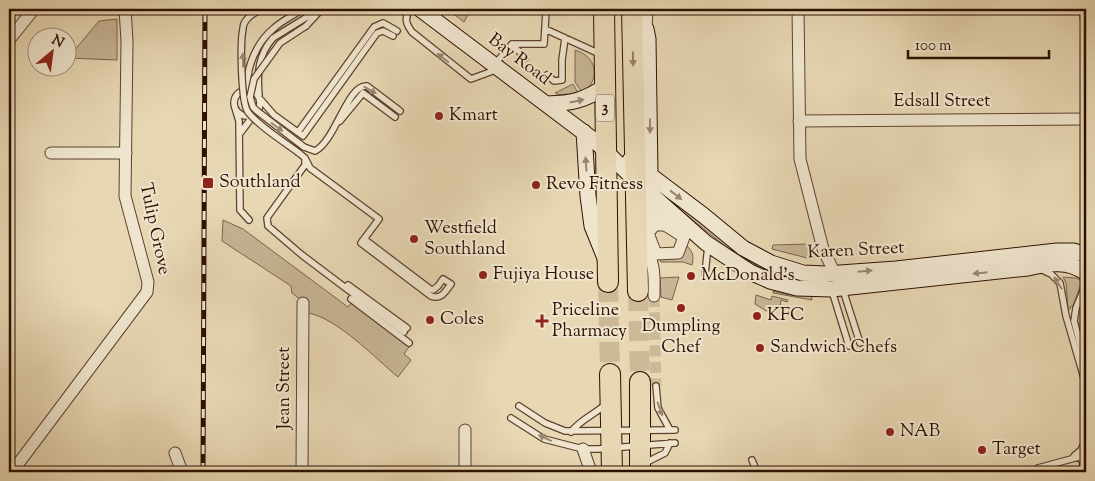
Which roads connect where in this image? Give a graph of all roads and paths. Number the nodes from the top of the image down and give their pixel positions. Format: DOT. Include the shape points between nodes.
graph roads {
  1 [pos="34,9"];
  2 [pos="125,9"];
  3 [pos="280,9"];
  4 [pos="291,9"];
  5 [pos="321,9"];
  6 [pos="410,9"];
  7 [pos="420,9"];
  8 [pos="553,9"];
  9 [pos="604,9"];
  10 [pos="632,9"];
  11 [pos="648,9"];
  12 [pos="798,9"];
  13 [pos="1085,9"];
  14 [pos="301,10"];
  15 [pos="1086,18"];
  16 [pos="545,29"];
  17 [pos="639,29"];
  18 [pos="397,30"];
  19 [pos="393,36"];
  20 [pos="566,38"];
  21 [pos="9,40"];
  22 [pos="512,44"];
  23 [pos="604,56"];
  24 [pos="525,58"];
  25 [pos="497,67"];
  26 [pos="547,74"];
  27 [pos="604,87"];
  28 [pos="248,89"];
  29 [pos="260,98"];
  30 [pos="322,104"];
  31 [pos="547,104"];
  32 [pos="235,108"];
  33 [pos="400,111"];
  34 [pos="255,114"];
  35 [pos="274,115"];
  36 [pos="395,117"];
  37 [pos="1086,119"];
  38 [pos="799,121"];
  39 [pos="337,124"];
  40 [pos="239,139"];
  41 [pos="597,143"];
  42 [pos="126,153"];
  43 [pos="51,154"];
  44 [pos="305,158"];
  45 [pos="640,172"];
  46 [pos="677,219"];
  47 [pos="249,220"];
  48 [pos="636,238"];
  49 [pos="708,245"];
  50 [pos="371,248"];
  51 [pos="1062,251"];
  52 [pos="1086,254"];
  53 [pos="607,263"];
  54 [pos="1086,264"];
  55 [pos="1028,268"];
  56 [pos="1086,273"];
  57 [pos="706,274"];
  58 [pos="834,281"];
  59 [pos="608,282"];
  60 [pos="1086,284"];
  61 [pos="646,293"];
  62 [pos="354,295"];
  63 [pos="303,303"];
  64 [pos="405,330"];
  65 [pos="409,342"];
  66 [pos="860,343"];
  67 [pos="849,346"];
  68 [pos="1086,368"];
  69 [pos="610,374"];
  70 [pos="648,384"];
  71 [pos="1086,385"];
  72 [pos="610,400"];
  73 [pos="519,406"];
  74 [pos="511,418"];
  75 [pos="465,430"];
  76 [pos="571,432"];
  77 [pos="640,438"];
  78 [pos="611,439"];
  79 [pos="1086,440"];
  80 [pos="583,449"];
  81 [pos="175,453"];
  82 [pos="1082,454"];
  83 [pos="752,460"];
  84 [pos="1038,468"];
  85 [pos="640,469"];
  86 [pos="12,472"];
  87 [pos="182,472"];
  88 [pos="302,472"];
  89 [pos="465,472"];
  90 [pos="591,472"];
  91 [pos="612,472"];
  92 [pos="757,472"];
  93 [pos="1086,472"];
  1 -- 21 [label="street"];
  2 -- 42 [label="street, Tulip Grove"];
  44 -- 3 [label="lane, one-way, bridge" via="252,117 244,97 242,37 245,22 258,11"];
  4 -- 14 [label="lane"];
  5 -- 29 [label="lane" via="269,42 257,73"];
  5 -- 39 [label="lane, one-way, bridge" via="306,26 277,46 254,79 250,97 256,112 315,152"];
  25 -- 6 [label="lane, one-way" via="471,79 412,32 406,22"];
  7 -- 25 [label="street, Bay Road"];
  8 -- 16 [label="lane" via="546,11"];
  9 -- 23 [label="highway, 3"];
  10 -- 17 [label="highway, 3"];
  11 -- 17 [label="street"];
  12 -- 38 [label="street"];
  13 -- 15 [label="street"];
  14 -- 28 [label="lane" via="271,30 262,42 252,62"];
  16 -- 20 [label="lane"];
  16 -- 22 [label="lane" via="544,44"];
  17 -- 45 [label="highway, 3, one-way"];
  18 -- 30 [label="lane" via="383,24 374,28"];
  19 -- 30 [label="lane" via="383,31 377,33"];
  20 -- 23 [label="lane"];
  20 -- 26 [label="lane" via="562,80 554,81"];
  22 -- 24 [label="lane"];
  22 -- 25 [label="lane"];
  23 -- 27 [label="highway, 3"];
  25 -- 31 [label="street, Bay Road"];
  31 -- 27 [label="street, one-way" via="585,99"];
  27 -- 41 [label="highway, 3"];
  28 -- 29 [label="lane"];
  28 -- 32 [label="lane" via="235,97"];
  29 -- 34 [label="lane" via="261,105"];
  29 -- 35 [label="lane"];
  30 -- 35 [label="lane" via="300,134"];
  31 -- 41 [label="street, Bay Road"];
  32 -- 34 [label="lane" via="242,115"];
  32 -- 40 [label="lane"];
  39 -- 33 [label="lane, one-way" via="357,89 365,85"];
  34 -- 35 [label="lane" via="268,112"];
  34 -- 40 [label="lane" via="242,129"];
  36 -- 39 [label="lane" via="363,94"];
  37 -- 38 [label="street, Edsall Street"];
  38 -- 58 [label="street" via="800,159 823,250 822,257"];
  40 -- 47 [label="lane" via="240,210"];
  41 -- 45 [label="street, Bay Road"];
  41 -- 53 [label="highway, 3"];
  53 -- 41 [label="street, one-way" via="592,226 588,196"];
  42 -- 43 [label="street"];
  42 -- 86 [label="street, Tulip Grove" via="125,196 148,282 147,292"];
  44 -- 50 [label="lane" via="307,165 379,219 363,241"];
  44 -- 62 [label="lane" via="305,165 269,215 267,223 272,231"];
  45 -- 46 [label="street, Karen Street"];
  45 -- 48 [label="highway, 3"];
  45 -- 58 [label="street, Karen Street, one-way" via="754,255 792,270"];
  46 -- 48 [label="street" via="655,222"];
  46 -- 49 [label="street, Karen Street"];
  48 -- 61 [label="highway, 3"];
  49 -- 57 [label="lane"];
  49 -- 58 [label="street, Karen Street" via="748,276 807,289"];
  50 -- 50 [label="lane" via="432,290 443,279 451,284 443,294 431,296"];
  51 -- 52 [label="street, Karen Street"];
  51 -- 54 [label="street"];
  58 -- 51 [label="street, Karen Street, one-way"];
  53 -- 59 [label="highway, 3"];
  55 -- 56 [label="street, Karen Street" via="1055,263 1070,265"];
  55 -- 58 [label="street, Karen Street, one-way"];
  71 -- 55 [label="lane, one-way" via="1059,281 1046,271"];
  58 -- 66 [label="lane"];
  58 -- 67 [label="lane"];
  60 -- 68 [label="lane" via="1074,321"];
  62 -- 64 [label="lane"];
  62 -- 65 [label="lane"];
  63 -- 88 [label="street, Jean Street"];
  69 -- 72 [label="highway"];
  70 -- 77 [label="highway"];
  70 -- 77 [label="lane, one-way" via="658,408 673,430"];
  72 -- 76 [label="lane" via="580,421"];
  72 -- 78 [label="highway"];
  73 -- 76 [label="lane" via="552,427"];
  80 -- 74 [label="lane, one-way" via="544,439"];
  75 -- 89 [label="street"];
  76 -- 78 [label="lane"];
  77 -- 78 [label="lane"];
  77 -- 78 [label="lane"];
  77 -- 85 [label="highway"];
  77 -- 85 [label="lane" via="673,443 665,453"];
  78 -- 80 [label="lane"];
  78 -- 91 [label="highway"];
  79 -- 82 [label="lane"];
  80 -- 90 [label="street"];
  81 -- 87 [label="street"];
  82 -- 84 [label="lane"];
  82 -- 93 [label="lane"];
  83 -- 92 [label="lane"];
}
